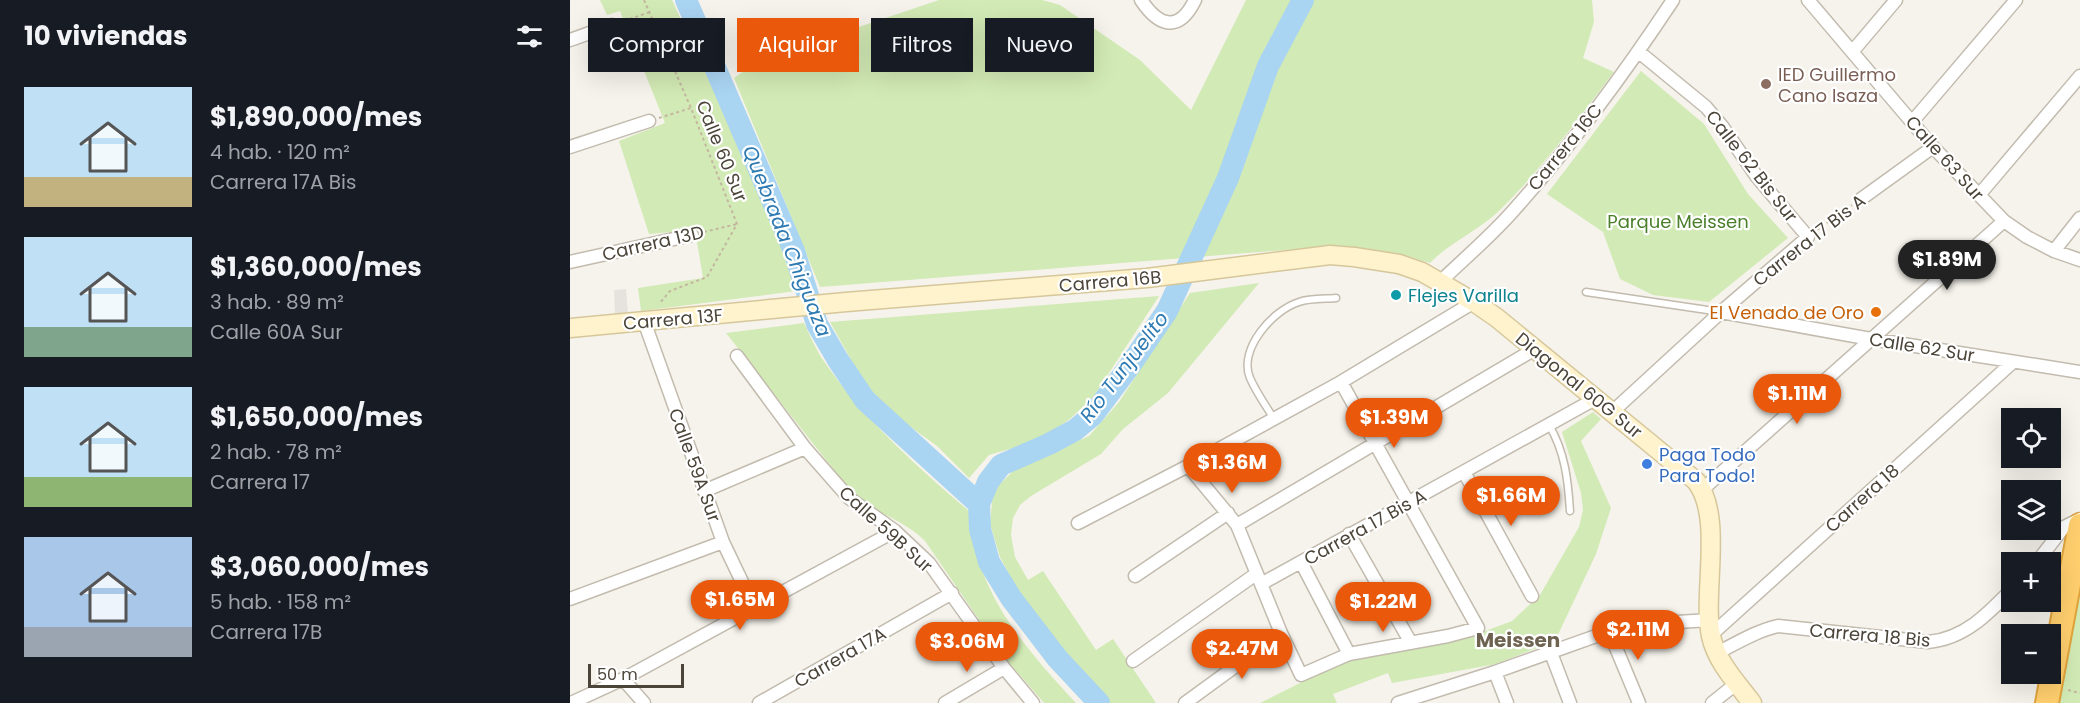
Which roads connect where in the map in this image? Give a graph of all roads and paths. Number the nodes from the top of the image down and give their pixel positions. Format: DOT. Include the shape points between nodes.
graph roads {
  1 [pos="644,0"];
  2 [pos="1141,0"];
  3 [pos="1195,0"];
  4 [pos="1673,0"];
  5 [pos="1808,0"];
  6 [pos="1896,0"];
  7 [pos="2016,0"];
  8 [pos="650,12"];
  9 [pos="634,18"];
  10 [pos="588,34"];
  11 [pos="570,40"];
  12 [pos="1639,52"];
  13 [pos="1852,52"];
  14 [pos="2080,76"];
  15 [pos="691,108"];
  16 [pos="649,121"];
  17 [pos="1911,122"];
  18 [pos="570,147"];
  19 [pos="1933,147"];
  20 [pos="1979,195"];
  21 [pos="1860,198"];
  22 [pos="2080,218"];
  23 [pos="2004,221"];
  24 [pos="737,224"];
  25 [pos="692,235"];
  26 [pos="1808,237"];
  27 [pos="2054,251"];
  28 [pos="2080,260"];
  29 [pos="570,262"];
  30 [pos="1441,281"];
  31 [pos="1586,292"];
  32 [pos="1336,298"];
  33 [pos="1474,302"];
  34 [pos="775,309"];
  35 [pos="1721,312"];
  36 [pos="650,315"];
  37 [pos="570,328"];
  38 [pos="1871,339"];
  39 [pos="1536,349"];
  40 [pos="737,356"];
  41 [pos="2013,362"];
  42 [pos="2080,372"];
  43 [pos="1341,382"];
  44 [pos="1595,399"];
  45 [pos="1611,412"];
  46 [pos="1274,419"];
  47 [pos="1548,425"];
  48 [pos="1375,443"];
  49 [pos="805,448"];
  50 [pos="1188,466"];
  51 [pos="1464,472"];
  52 [pos="1703,489"];
  53 [pos="704,491"];
  54 [pos="1407,502"];
  55 [pos="1570,511"];
  56 [pos="1228,513"];
  57 [pos="2080,519"];
  58 [pos="1078,522"];
  59 [pos="1237,525"];
  60 [pos="2080,525"];
  61 [pos="895,531"];
  62 [pos="1349,534"];
  63 [pos="723,542"];
  64 [pos="2045,552"];
  65 [pos="1301,562"];
  66 [pos="1135,576"];
  67 [pos="1258,579"];
  68 [pos="952,593"];
  69 [pos="1532,596"];
  70 [pos="570,599"];
  71 [pos="2001,600"];
  72 [pos="754,607"];
  73 [pos="1710,628"];
  74 [pos="1609,632"];
  75 [pos="1281,633"];
  76 [pos="1412,643"];
  77 [pos="1551,653"];
  78 [pos="1717,653"];
  79 [pos="1349,654"];
  80 [pos="1133,661"];
  81 [pos="1004,668"];
  82 [pos="1496,672"];
  83 [pos="623,679"];
  84 [pos="1737,683"];
  85 [pos="1436,690"];
  86 [pos="571,703"];
  87 [pos="644,703"];
  88 [pos="759,703"];
  89 [pos="945,703"];
  90 [pos="1034,703"];
  91 [pos="1185,703"];
  92 [pos="1398,703"];
  93 [pos="1441,703"];
  94 [pos="1508,703"];
  95 [pos="1570,703"];
  96 [pos="1639,703"];
  97 [pos="1712,703"];
  98 [pos="1752,703"];
  99 [pos="2047,703"];
  1 -- 8 [label="path, Calle 60 Sur"];
  2 -- 3 [label="street" via="1150,14 1162,22 1175,23 1183,19"];
  4 -- 12 [label="street, Carrera 16C"];
  5 -- 13 [label="street, Calle 63 Sur"];
  6 -- 13 [label="street"];
  7 -- 17 [label="street"];
  8 -- 9 [label="path"];
  8 -- 15 [label="path, Calle 60 Sur"];
  10 -- 11 [label="street"];
  12 -- 26 [label="street, Calle 62 Bis Sur" via="1706,107 1757,177"];
  12 -- 30 [label="street, Carrera 16C" via="1512,213"];
  13 -- 17 [label="street, Calle 63 Sur"];
  14 -- 20 [label="street"];
  15 -- 16 [label="path"];
  15 -- 24 [label="path, Calle 60 Sur"];
  16 -- 18 [label="street"];
  17 -- 19 [label="street, Calle 63 Sur"];
  19 -- 20 [label="street, Calle 63 Sur"];
  19 -- 21 [label="street, Carrera 17 Bis A"];
  20 -- 23 [label="street, Calle 63 Sur"];
  21 -- 26 [label="path, Carrera 17 Bis A"];
  22 -- 27 [label="street"];
  23 -- 27 [label="street, Calle 63 Sur"];
  23 -- 38 [label="street"];
  24 -- 25 [label="path, Carrera 13D"];
  24 -- 36 [label="path, Calle 60 Sur" via="707,277 670,291"];
  25 -- 29 [label="street, Carrera 13D"];
  26 -- 35 [label="street, Carrera 17 Bis A"];
  27 -- 28 [label="street, Calle 63 Sur"];
  30 -- 33 [label="street, Diagonal 60G Sur"];
  30 -- 34 [label="street, Carrera 16B" via="1399,264 1329,255 1147,278"];
  31 -- 35 [label="lane, Calle 62 Sur"];
  32 -- 46 [label="lane" via="1299,302 1276,313 1252,348 1249,377"];
  33 -- 39 [label="street, Diagonal 60G Sur"];
  33 -- 43 [label="street"];
  34 -- 36 [label="street, Carrera 13F"];
  35 -- 38 [label="street, Calle 62 Sur"];
  35 -- 45 [label="street, Carrera 17 Bis A"];
  36 -- 37 [label="street, Carrera 13F"];
  36 -- 53 [label="street, Calle 59A Sur"];
  38 -- 41 [label="street, Calle 62 Sur"];
  38 -- 52 [label="street"];
  39 -- 44 [label="street, Diagonal 60G Sur"];
  39 -- 48 [label="street"];
  40 -- 49 [label="street, Calle 59B Sur"];
  41 -- 42 [label="street, Calle 62 Sur"];
  41 -- 73 [label="street, Carrera 18"];
  43 -- 46 [label="street"];
  43 -- 48 [label="street"];
  44 -- 45 [label="street, Diagonal 60G Sur"];
  44 -- 47 [label="street, Carrera 17 Bis A"];
  45 -- 52 [label="street, Diagonal 60G Sur" via="1689,473"];
  46 -- 50 [label="street"];
  47 -- 51 [label="street, Carrera 17 Bis A"];
  47 -- 55 [label="lane" via="1564,459"];
  48 -- 54 [label="street"];
  48 -- 59 [label="street"];
  49 -- 53 [label="street"];
  49 -- 61 [label="street, Calle 59B Sur" via="849,498"];
  50 -- 56 [label="street"];
  50 -- 58 [label="street"];
  51 -- 54 [label="street, Carrera 17 Bis A"];
  51 -- 69 [label="street"];
  52 -- 73 [label="street" via="1709,520"];
  53 -- 63 [label="street, Calle 59A Sur"];
  54 -- 62 [label="street, Carrera 17 Bis A"];
  54 -- 76 [label="street" via="1478,628"];
  56 -- 59 [label="street"];
  56 -- 66 [label="street"];
  57 -- 64 [label="street" via="2064,527"];
  59 -- 67 [label="street"];
  60 -- 99 [label="highway"];
  61 -- 68 [label="street, Calle 59B Sur" via="929,563"];
  61 -- 72 [label="street"];
  62 -- 65 [label="street, Carrera 17 Bis A"];
  62 -- 76 [label="street"];
  63 -- 70 [label="street"];
  63 -- 72 [label="street, Calle 59A Sur"];
  65 -- 67 [label="street, Carrera 17 Bis A"];
  65 -- 79 [label="street"];
  67 -- 75 [label="street"];
  67 -- 80 [label="street, Carrera 17 Bis A"];
  68 -- 81 [label="street, Calle 59B Sur"];
  68 -- 88 [label="street, Carrera 17A"];
  71 -- 78 [label="street, Carrera 18 Bis" via="1977,622 1944,641 1778,626"];
  72 -- 83 [label="street"];
  73 -- 74 [label="street" via="1634,624"];
  73 -- 78 [label="street"];
  74 -- 77 [label="street"];
  74 -- 96 [label="street"];
  75 -- 79 [label="street" via="1301,675"];
  75 -- 91 [label="street"];
  76 -- 79 [label="street"];
  77 -- 82 [label="street"];
  77 -- 95 [label="street"];
  78 -- 84 [label="street"];
  81 -- 89 [label="street"];
  81 -- 90 [label="street, Calle 59B Sur"];
  82 -- 85 [label="street"];
  82 -- 94 [label="street"];
  83 -- 86 [label="street"];
  83 -- 87 [label="street"];
  84 -- 97 [label="street"];
  84 -- 98 [label="street"];
  85 -- 92 [label="street"];
  85 -- 93 [label="street"];
}
